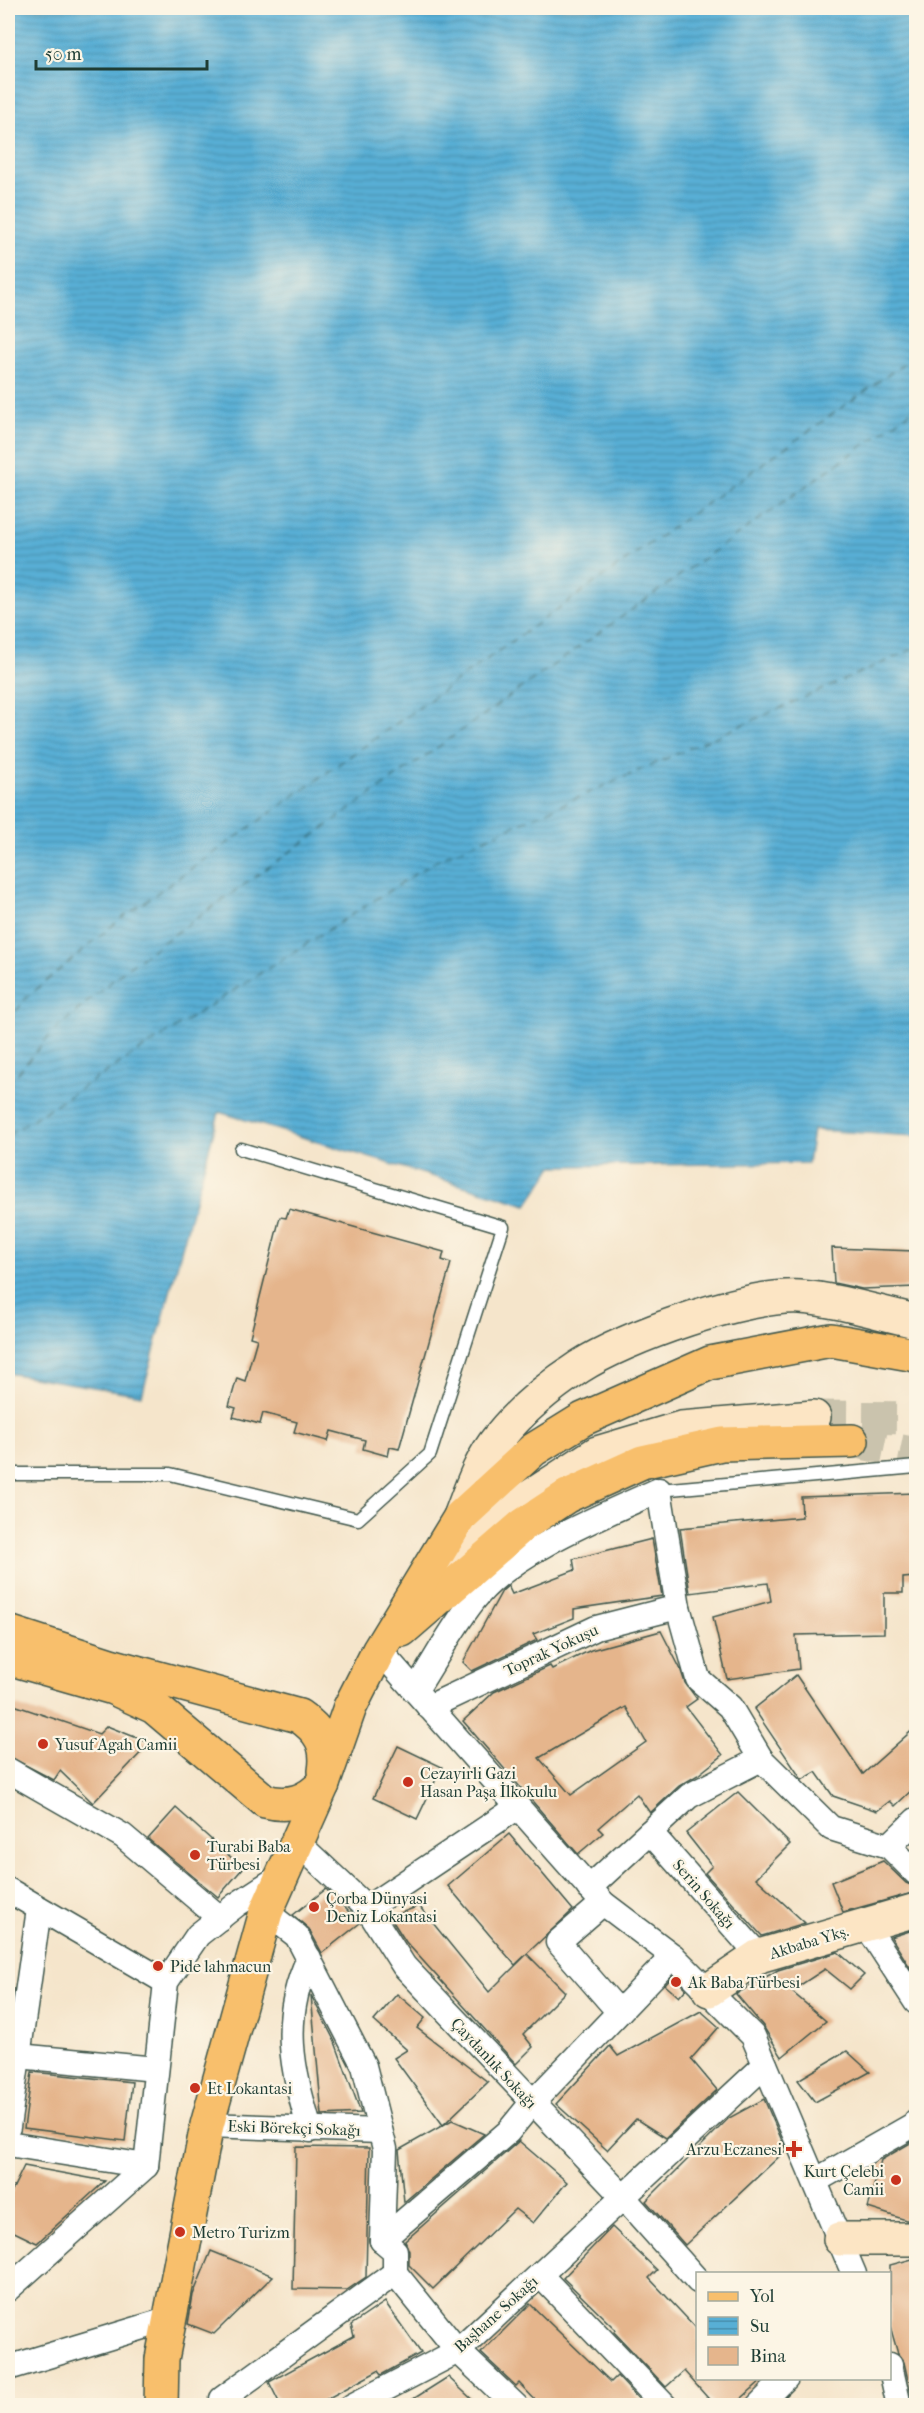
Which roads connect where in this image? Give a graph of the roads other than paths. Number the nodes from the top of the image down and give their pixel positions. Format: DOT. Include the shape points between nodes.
graph roads {
  1 [pos="241,1149"];
  2 [pos="916,1321"];
  3 [pos="916,1355"];
  4 [pos="814,1418"];
  5 [pos="852,1441"];
  6 [pos="916,1467"];
  7 [pos="8,1474"];
  8 [pos="659,1490"];
  9 [pos="460,1517"];
  10 [pos="678,1607"];
  11 [pos="418,1617"];
  12 [pos="8,1632"];
  13 [pos="379,1650"];
  14 [pos="8,1658"];
  15 [pos="422,1699"];
  16 [pos="350,1707"];
  17 [pos="299,1716"];
  18 [pos="761,1759"];
  19 [pos="8,1770"];
  20 [pos="323,1784"];
  21 [pos="518,1807"];
  22 [pos="916,1820"];
  23 [pos="650,1832"];
  24 [pos="297,1842"];
  25 [pos="889,1846"];
  26 [pos="916,1873"];
  27 [pos="282,1875"];
  28 [pos="8,1890"];
  29 [pos="596,1896"];
  30 [pos="39,1908"];
  31 [pos="368,1908"];
  32 [pos="916,1910"];
  33 [pos="266,1912"];
  34 [pos="220,1918"];
  35 [pos="866,1925"];
  36 [pos="673,1956"];
  37 [pos="759,1956"];
  38 [pos="309,1958"];
  39 [pos="166,1982"];
  40 [pos="709,1990"];
  41 [pos="916,2002"];
  42 [pos="619,2012"];
  43 [pos="18,2055"];
  44 [pos="765,2066"];
  45 [pos="156,2069"];
  46 [pos="531,2104"];
  47 [pos="916,2124"];
  48 [pos="207,2125"];
  49 [pos="8,2127"];
  50 [pos="310,2130"];
  51 [pos="380,2131"];
  52 [pos="8,2144"];
  53 [pos="146,2166"];
  54 [pos="815,2181"];
  55 [pos="624,2198"];
  56 [pos="916,2239"];
  57 [pos="382,2240"];
  58 [pos="840,2240"];
  59 [pos="853,2272"];
  60 [pos="395,2273"];
  61 [pos="540,2275"];
  62 [pos="696,2279"];
  63 [pos="8,2289"];
  64 [pos="170,2319"];
  65 [pos="458,2351"];
  66 [pos="9,2364"];
  67 [pos="891,2370"];
  68 [pos="784,2380"];
  69 [pos="161,2406"];
  70 [pos="222,2406"];
  71 [pos="352,2406"];
  72 [pos="516,2406"];
  73 [pos="665,2406"];
  74 [pos="758,2406"];
  75 [pos="899,2406"];
  1 -- 7 [label="lane" via="503,1227 430,1454 358,1519 170,1474"];
  2 -- 9 [label="street" via="798,1297 737,1305 648,1335 580,1366 530,1404 481,1462"];
  3 -- 9 [label="main road" via="831,1340 710,1363 583,1419 533,1450"];
  4 -- 11 [label="street" via="681,1428 597,1453 522,1502 479,1537"];
  5 -- 11 [label="main road" via="722,1444 642,1462 567,1496 523,1525"];
  6 -- 8 [label="lane"];
  8 -- 10 [label="street"];
  8 -- 15 [label="street" via="573,1529 519,1561 478,1594"];
  9 -- 13 [label="main road"];
  10 -- 15 [label="street, Toprak Yokuşu" via="596,1628"];
  10 -- 18 [label="street" via="698,1679 730,1707"];
  11 -- 13 [label="main road"];
  12 -- 17 [label="main road" via="111,1665"];
  13 -- 15 [label="street"];
  13 -- 16 [label="main road"];
  14 -- 20 [label="main road" via="113,1688 154,1707 265,1801 279,1805 298,1802"];
  15 -- 21 [label="street"];
  16 -- 17 [label="main road"];
  16 -- 20 [label="main road"];
  17 -- 20 [label="main road" via="314,1726 324,1740 327,1760"];
  18 -- 23 [label="street" via="689,1796"];
  18 -- 25 [label="street" via="831,1828"];
  19 -- 34 [label="street" via="123,1836"];
  20 -- 24 [label="main road"];
  21 -- 29 [label="street"];
  21 -- 31 [label="street"];
  22 -- 25 [label="street"];
  23 -- 29 [label="street"];
  23 -- 37 [label="street, Serin Sokağı"];
  24 -- 27 [label="main road"];
  24 -- 31 [label="street, Çaydanlık Sokağı"];
  25 -- 26 [label="street"];
  27 -- 33 [label="main road"];
  27 -- 34 [label="street"];
  28 -- 30 [label="street"];
  29 -- 36 [label="street"];
  29 -- 42 [label="street" via="558,1942"];
  30 -- 39 [label="street"];
  30 -- 43 [label="street"];
  31 -- 46 [label="street, Çaydanlık Sokağı" via="404,1966"];
  32 -- 35 [label="street, Akbaba Ykş."];
  33 -- 38 [label="street" via="297,1936"];
  33 -- 48 [label="main road"];
  34 -- 39 [label="street" via="198,1935"];
  35 -- 37 [label="street, Akbaba Ykş."];
  35 -- 41 [label="street"];
  36 -- 40 [label="street"];
  36 -- 42 [label="street"];
  37 -- 40 [label="street, Akbaba Ykş."];
  38 -- 50 [label="street" via="297,1983 292,2069"];
  38 -- 51 [label="street" via="364,2066"];
  39 -- 45 [label="street"];
  40 -- 44 [label="street" via="753,2036"];
  42 -- 46 [label="street"];
  43 -- 45 [label="street"];
  43 -- 49 [label="street"];
  44 -- 54 [label="street"];
  44 -- 55 [label="street, Başhane Sokağı"];
  45 -- 53 [label="street"];
  46 -- 55 [label="street, Çaydanlık Sokağı"];
  46 -- 57 [label="street" via="508,2132"];
  47 -- 54 [label="street"];
  48 -- 50 [label="street, Eski Börekçi Sokağı"];
  48 -- 64 [label="main road"];
  50 -- 51 [label="street, Eski Börekçi Sokağı"];
  51 -- 57 [label="street" via="385,2149"];
  52 -- 53 [label="street"];
  53 -- 63 [label="street"];
  54 -- 58 [label="street"];
  55 -- 61 [label="street, Başhane Sokağı"];
  55 -- 62 [label="street, Çaydanlık Sokağı"];
  56 -- 58 [label="street"];
  57 -- 60 [label="street" via="395,2251"];
  58 -- 59 [label="street"];
  60 -- 65 [label="street"];
  60 -- 70 [label="street" via="222,2399"];
  61 -- 65 [label="street, Başhane Sokağı"];
  61 -- 73 [label="street"];
  64 -- 66 [label="street"];
  64 -- 69 [label="main road" via="162,2359"];
  65 -- 71 [label="street, Başhane Sokağı"];
  65 -- 72 [label="street"];
  67 -- 75 [label="street"];
  68 -- 74 [label="street"];
}
